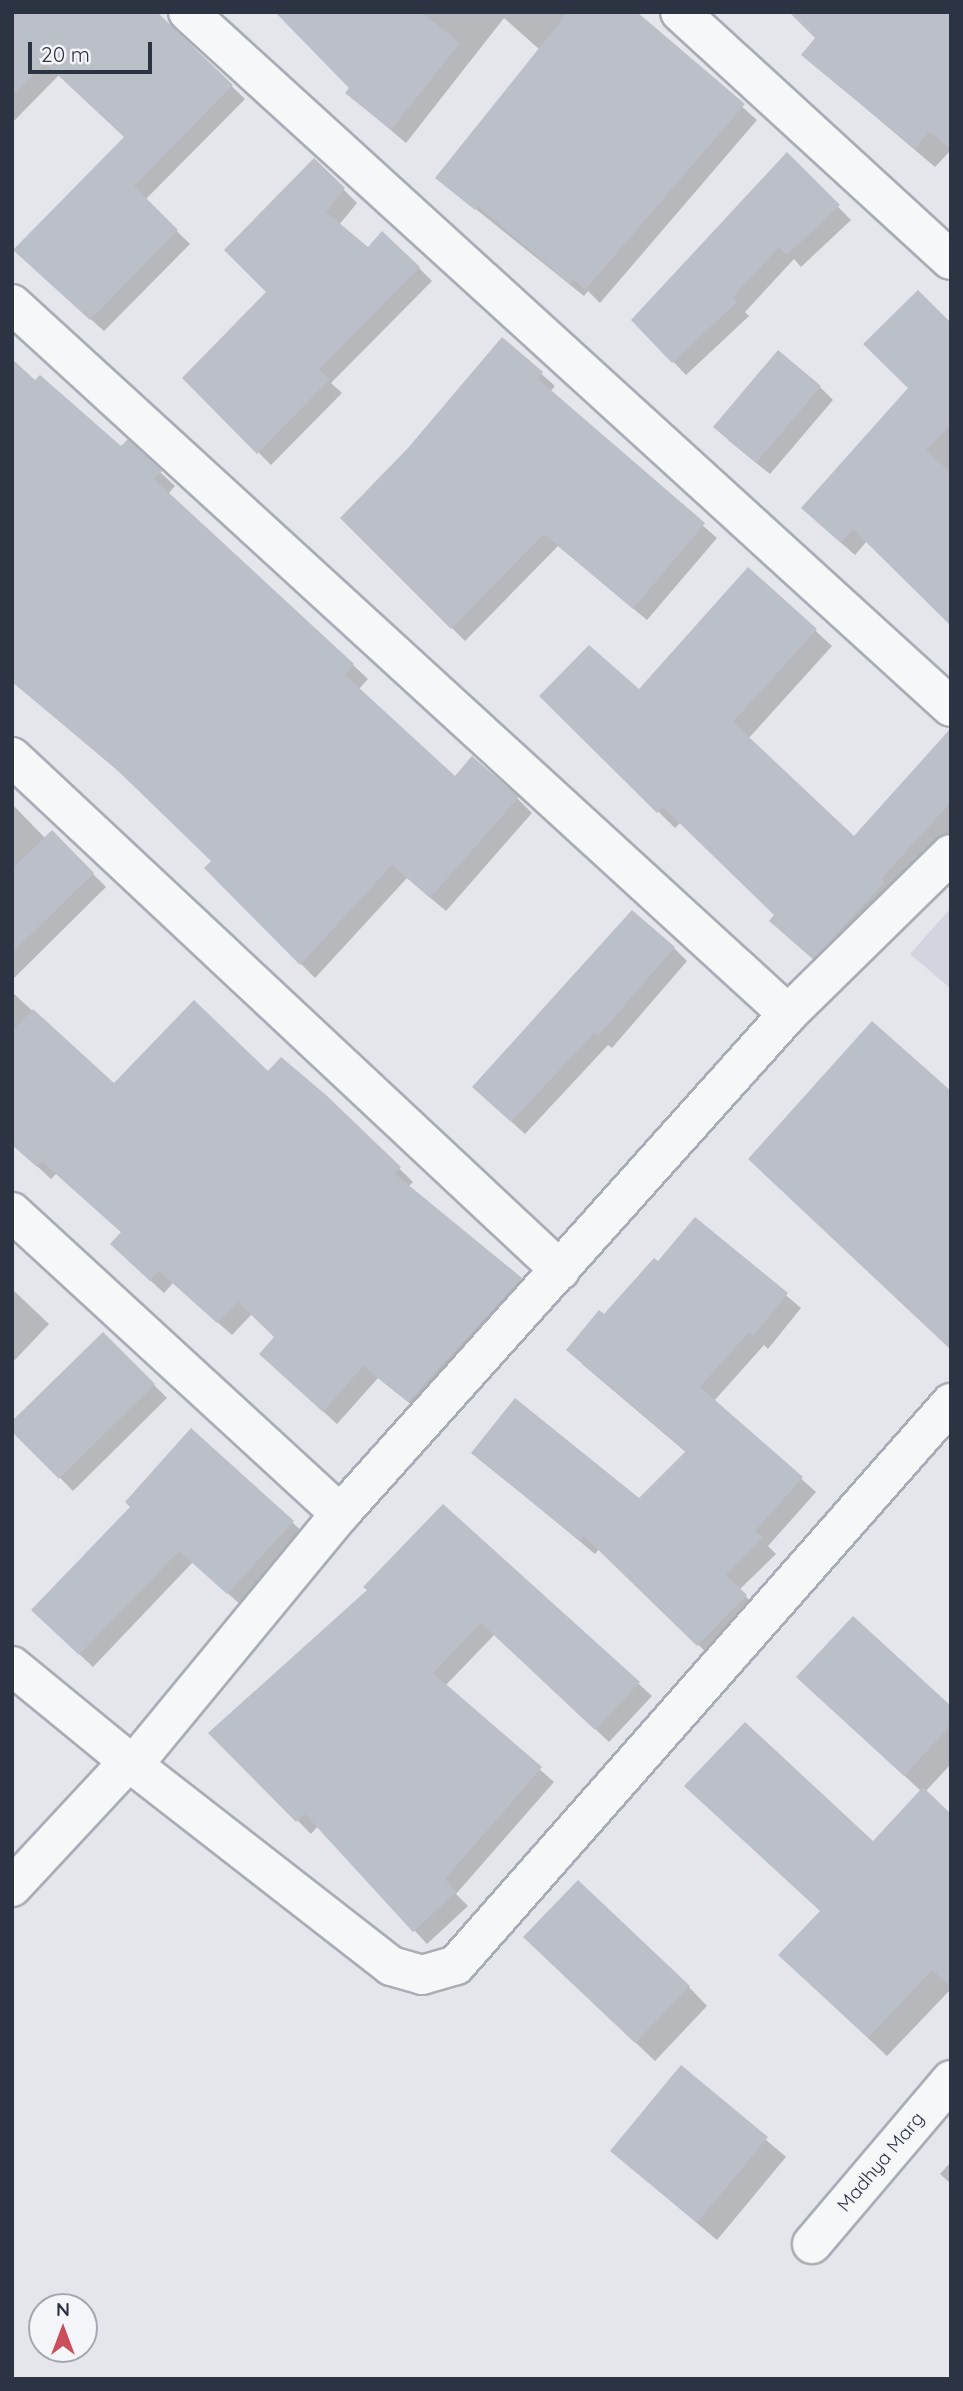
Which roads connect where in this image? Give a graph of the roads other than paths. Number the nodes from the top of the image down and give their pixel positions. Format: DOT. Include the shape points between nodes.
graph roads {
  1 [pos="188,12"];
  2 [pos="680,12"];
  3 [pos="951,260"];
  4 [pos="12,304"];
  5 [pos="951,707"];
  6 [pos="12,757"];
  7 [pos="951,853"];
  8 [pos="788,1014"];
  9 [pos="12,1212"];
  10 [pos="560,1270"];
  11 [pos="951,1403"];
  12 [pos="340,1514"];
  13 [pos="12,1666"];
  14 [pos="131,1763"];
  15 [pos="12,1887"];
  16 [pos="951,2080"];
  17 [pos="812,2244"];
  1 -- 5 [label="street"];
  2 -- 3 [label="street"];
  4 -- 8 [label="street"];
  6 -- 10 [label="street"];
  7 -- 8 [label="street"];
  8 -- 10 [label="street"];
  9 -- 12 [label="street"];
  10 -- 12 [label="street"];
  11 -- 14 [label="street" via="457,1965 422,1975 391,1966"];
  12 -- 14 [label="street"];
  13 -- 14 [label="street"];
  14 -- 15 [label="street"];
  16 -- 17 [label="street, Madhya Marg"];
}
